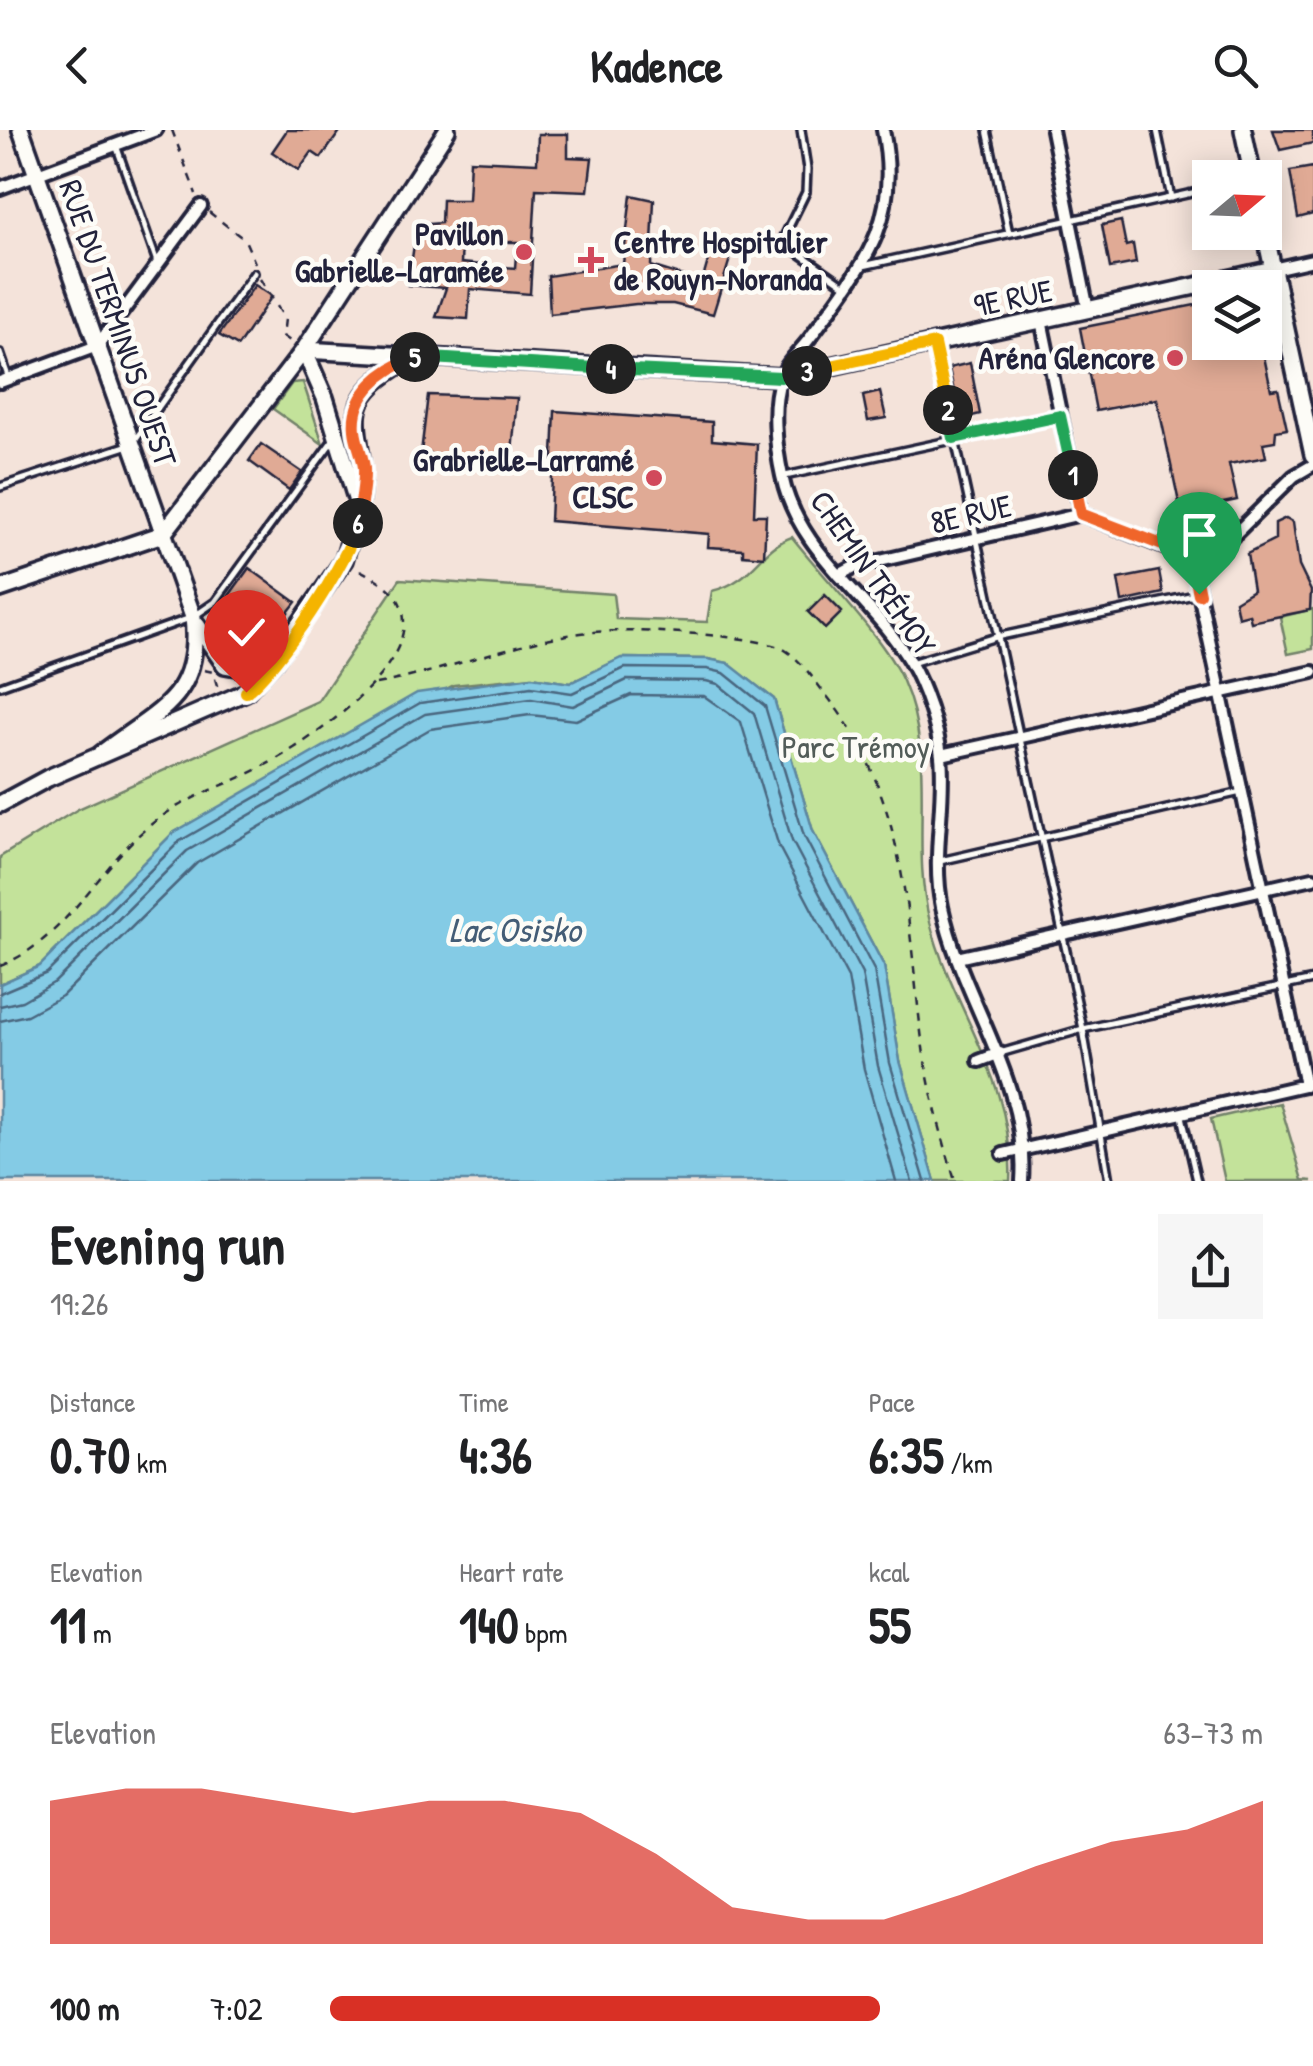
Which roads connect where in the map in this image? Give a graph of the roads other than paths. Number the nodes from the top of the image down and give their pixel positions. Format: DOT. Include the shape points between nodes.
graph roads {
  1 [pos="21,130"];
  2 [pos="156,130"];
  3 [pos="447,130"];
  4 [pos="801,130"];
  5 [pos="882,130"];
  6 [pos="987,130"];
  7 [pos="1052,130"];
  8 [pos="1157,130"];
  9 [pos="1243,130"];
  10 [pos="117,148"];
  11 [pos="1249,160"];
  12 [pos="36,176"];
  13 [pos="0,188"];
  14 [pos="1192,193"];
  15 [pos="1171,198"];
  16 [pos="201,206"];
  17 [pos="1070,220"];
  18 [pos="1009,233"];
  19 [pos="1269,250"];
  20 [pos="1313,260"];
  21 [pos="158,262"];
  22 [pos="862,266"];
  23 [pos="1273,269"];
  24 [pos="254,272"];
  25 [pos="847,287"];
  26 [pos="1088,310"];
  27 [pos="1040,320"];
  28 [pos="934,344"];
  29 [pos="97,346"];
  30 [pos="304,350"];
  31 [pos="0,353"];
  32 [pos="413,357"];
  33 [pos="781,377"];
  34 [pos="4,380"];
  35 [pos="1060,416"];
  36 [pos="337,434"];
  37 [pos="954,438"];
  38 [pos="132,444"];
  39 [pos="1313,455"];
  40 [pos="1313,464"];
  41 [pos="782,476"];
  42 [pos="0,487"];
  43 [pos="359,508"];
  44 [pos="1081,514"];
  45 [pos="163,534"];
  46 [pos="976,539"];
  47 [pos="1191,556"];
  48 [pos="839,575"];
  49 [pos="0,588"];
  50 [pos="1199,594"];
  51 [pos="193,618"];
  52 [pos="996,638"];
  53 [pos="274,660"];
  54 [pos="911,663"];
  55 [pos="1313,672"];
  56 [pos="0,686"];
  57 [pos="1220,692"];
  58 [pos="1018,738"];
  59 [pos="101,754"];
  60 [pos="941,755"];
  61 [pos="1242,791"];
  62 [pos="0,804"];
  63 [pos="1040,835"];
  64 [pos="937,862"];
  65 [pos="1313,878"];
  66 [pos="1263,889"];
  67 [pos="1063,934"];
  68 [pos="957,958"];
  69 [pos="1313,980"];
  70 [pos="1284,985"];
  71 [pos="1083,1029"];
  72 [pos="1000,1053"];
  73 [pos="979,1061"];
  74 [pos="1309,1084"];
  75 [pos="1182,1112"];
  76 [pos="1100,1129"];
  77 [pos="1023,1148"];
  78 [pos="1003,1154"];
  79 [pos="1022,1181"];
  80 [pos="1109,1181"];
  81 [pos="1197,1181"];
  1 -- 12 [label="street, RUE DU TERMINUS OUEST"];
  2 -- 10 [label="street"];
  3 -- 30 [label="street"];
  4 -- 25 [label="lane" via="806,192 782,241"];
  5 -- 22 [label="street" via="888,199"];
  6 -- 18 [label="lane"];
  7 -- 17 [label="street"];
  8 -- 15 [label="lane"];
  9 -- 11 [label="street"];
  10 -- 12 [label="street"];
  10 -- 21 [label="lane"];
  12 -- 13 [label="street"];
  12 -- 29 [label="street, RUE DU TERMINUS OUEST"];
  14 -- 15 [label="lane"];
  15 -- 17 [label="lane"];
  16 -- 21 [label="street"];
  17 -- 18 [label="lane"];
  17 -- 26 [label="street"];
  18 -- 22 [label="lane"];
  19 -- 23 [label="street"];
  20 -- 23 [label="street, 9E RUE"];
  21 -- 29 [label="street"];
  22 -- 25 [label="street"];
  23 -- 26 [label="street, 9E RUE"];
  23 -- 39 [label="street"];
  24 -- 38 [label="lane"];
  25 -- 33 [label="street"];
  26 -- 27 [label="street, 9E RUE"];
  27 -- 28 [label="street, 9E RUE"];
  27 -- 35 [label="street"];
  28 -- 33 [label="street, 9E RUE"];
  28 -- 37 [label="lane"];
  29 -- 34 [label="street"];
  29 -- 38 [label="street, RUE DU TERMINUS OUEST"];
  30 -- 32 [label="street, 9E RUE"];
  30 -- 36 [label="street"];
  30 -- 45 [label="street"];
  31 -- 34 [label="lane"];
  32 -- 33 [label="street, 9E RUE"];
  32 -- 43 [label="street" via="367,388 357,406 354,428 364,470"];
  33 -- 41 [label="street, CHEMIN TRÉMOY"];
  35 -- 37 [label="lane"];
  35 -- 44 [label="street"];
  36 -- 43 [label="street"];
  36 -- 51 [label="lane" via="215,602"];
  37 -- 41 [label="lane"];
  37 -- 46 [label="lane"];
  38 -- 42 [label="lane"];
  38 -- 45 [label="street, RUE DU TERMINUS OUEST"];
  40 -- 47 [label="street" via="1220,549"];
  41 -- 48 [label="street, CHEMIN TRÉMOY" via="798,520"];
  43 -- 53 [label="street" via="344,560"];
  44 -- 46 [label="street, 8E RUE"];
  44 -- 47 [label="street"];
  45 -- 49 [label="street"];
  45 -- 51 [label="street, RUE DU TERMINUS OUEST"];
  46 -- 48 [label="street, 8E RUE"];
  46 -- 52 [label="lane"];
  47 -- 50 [label="street"];
  48 -- 54 [label="street, CHEMIN TRÉMOY"];
  50 -- 52 [label="lane"];
  50 -- 57 [label="street"];
  51 -- 53 [label="street" via="225,665 253,670"];
  51 -- 56 [label="lane"];
  51 -- 59 [label="street" via="193,668 177,699"];
  52 -- 54 [label="lane"];
  52 -- 58 [label="lane"];
  53 -- 59 [label="street" via="255,684 223,705"];
  54 -- 60 [label="street, CHEMIN TRÉMOY"];
  55 -- 57 [label="street"];
  57 -- 58 [label="street"];
  57 -- 61 [label="street"];
  58 -- 60 [label="street"];
  58 -- 63 [label="lane"];
  59 -- 62 [label="street"];
  60 -- 64 [label="street, CHEMIN TRÉMOY"];
  61 -- 63 [label="lane"];
  61 -- 66 [label="street"];
  63 -- 64 [label="lane"];
  63 -- 67 [label="lane"];
  64 -- 68 [label="street, CHEMIN TRÉMOY"];
  65 -- 66 [label="street"];
  66 -- 67 [label="street"];
  66 -- 70 [label="street"];
  67 -- 68 [label="street"];
  67 -- 71 [label="lane"];
  68 -- 72 [label="street, CHEMIN TRÉMOY"];
  69 -- 70 [label="lane"];
  70 -- 71 [label="lane"];
  70 -- 74 [label="street"];
  71 -- 72 [label="lane"];
  71 -- 76 [label="lane"];
  72 -- 73 [label="street"];
  72 -- 77 [label="street, CHEMIN TRÉMOY"];
  74 -- 75 [label="street"];
  75 -- 76 [label="street"];
  75 -- 81 [label="lane"];
  76 -- 77 [label="street"];
  76 -- 80 [label="lane"];
  77 -- 78 [label="street"];
  77 -- 79 [label="street, CHEMIN TRÉMOY"];
}
